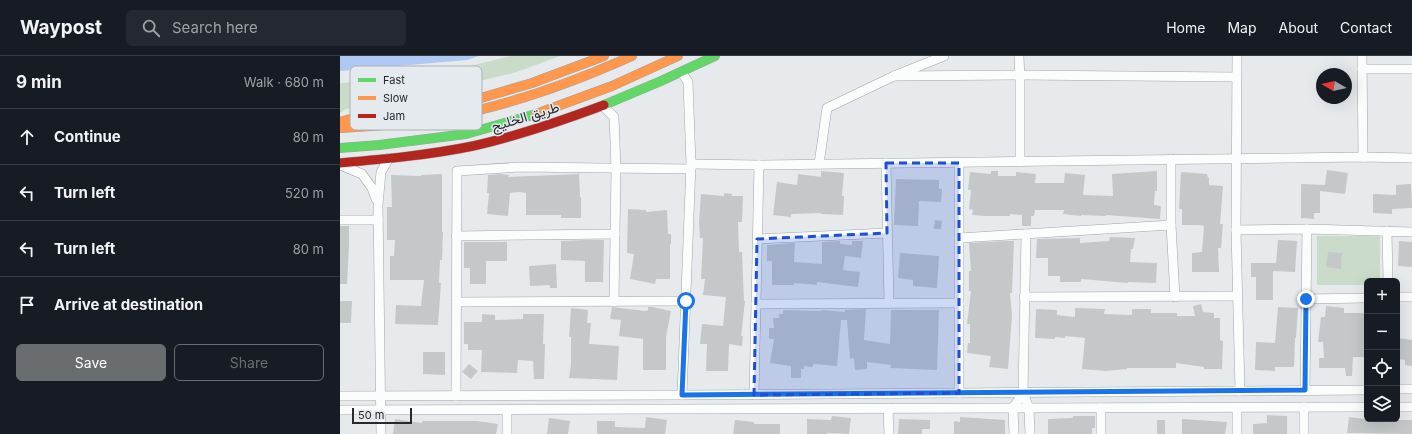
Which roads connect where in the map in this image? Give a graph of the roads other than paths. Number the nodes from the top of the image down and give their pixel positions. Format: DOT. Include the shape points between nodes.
graph roads {
  1 [pos="604,56"];
  2 [pos="632,56"];
  3 [pos="678,56"];
  4 [pos="715,56"];
  5 [pos="944,56"];
  6 [pos="1019,56"];
  7 [pos="1237,56"];
  8 [pos="1362,56"];
  9 [pos="1362,69"];
  10 [pos="1412,69"];
  11 [pos="682,72"];
  12 [pos="1020,75"];
  13 [pos="894,76"];
  14 [pos="1236,77"];
  15 [pos="482,98"];
  16 [pos="604,106"];
  17 [pos="482,108"];
  18 [pos="350,119"];
  19 [pos="340,122"];
  20 [pos="350,127"];
  21 [pos="340,128"];
  22 [pos="482,129"];
  23 [pos="480,130"];
  24 [pos="340,148"];
  25 [pos="1363,157"];
  26 [pos="389,158"];
  27 [pos="1412,158"];
  28 [pos="1236,159"];
  29 [pos="1171,160"];
  30 [pos="959,162"];
  31 [pos="1020,162"];
  32 [pos="340,164"];
  33 [pos="819,164"];
  34 [pos="886,164"];
  35 [pos="759,165"];
  36 [pos="691,166"];
  37 [pos="616,169"];
  38 [pos="378,205"];
  39 [pos="340,220"];
  40 [pos="378,220"];
  41 [pos="1171,225"];
  42 [pos="1307,229"];
  43 [pos="1236,230"];
  44 [pos="1387,231"];
  45 [pos="1412,232"];
  46 [pos="887,233"];
  47 [pos="615,234"];
  48 [pos="1026,234"];
  49 [pos="456,236"];
  50 [pos="959,238"];
  51 [pos="757,239"];
  52 [pos="1388,278"];
  53 [pos="1237,296"];
  54 [pos="1024,297"];
  55 [pos="1175,297"];
  56 [pos="1400,297"];
  57 [pos="1412,297"];
  58 [pos="1364,298"];
  59 [pos="1306,299"];
  60 [pos="686,301"];
  61 [pos="456,302"];
  62 [pos="614,302"];
  63 [pos="959,303"];
  64 [pos="756,304"];
  65 [pos="889,304"];
  66 [pos="1400,389"];
  67 [pos="1412,389"];
  68 [pos="1305,390"];
  69 [pos="1364,390"];
  70 [pos="1240,391"];
  71 [pos="1023,392"];
  72 [pos="959,393"];
  73 [pos="682,395"];
  74 [pos="754,395"];
  75 [pos="340,396"];
  76 [pos="380,396"];
  77 [pos="456,396"];
  78 [pos="1304,407"];
  79 [pos="1364,407"];
  80 [pos="1400,407"];
  81 [pos="1412,407"];
  82 [pos="888,408"];
  83 [pos="1013,408"];
  84 [pos="1029,408"];
  85 [pos="1101,408"];
  86 [pos="1237,408"];
  87 [pos="340,410"];
  88 [pos="380,410"];
  89 [pos="507,410"];
  90 [pos="381,434"];
  91 [pos="507,434"];
  92 [pos="889,434"];
  93 [pos="1014,434"];
  94 [pos="1030,434"];
  95 [pos="1101,434"];
  96 [pos="1237,434"];
  97 [pos="1304,434"];
  1 -- 15 [label="main road" via="532,83"];
  2 -- 17 [label="main road, طريق الخليج" via="567,83"];
  3 -- 22 [label="main road, طريق الخليج" via="612,86 537,114"];
  4 -- 11 [label="main road"];
  5 -- 13 [label="street"];
  6 -- 12 [label="street"];
  7 -- 14 [label="street"];
  8 -- 9 [label="street"];
  9 -- 10 [label="street"];
  9 -- 25 [label="street"];
  11 -- 16 [label="main road"];
  11 -- 36 [label="street" via="688,82"];
  12 -- 13 [label="street"];
  12 -- 14 [label="street"];
  12 -- 31 [label="street"];
  13 -- 33 [label="street" via="828,108"];
  14 -- 28 [label="street"];
  16 -- 26 [label="main road" via="492,142"];
  16 -- 37 [label="street" via="614,117"];
  18 -- 19 [label="main road"];
  20 -- 21 [label="main road, طريق الخليج"];
  23 -- 24 [label="main road, طريق الخليج" via="466,134"];
  25 -- 27 [label="street"];
  25 -- 28 [label="street"];
  26 -- 32 [label="main road"];
  26 -- 38 [label="street" via="382,172"];
  28 -- 29 [label="street"];
  28 -- 43 [label="street"];
  29 -- 31 [label="street"];
  29 -- 41 [label="street"];
  30 -- 31 [label="street"];
  30 -- 34 [label="street"];
  30 -- 50 [label="street"];
  32 -- 38 [label="street" via="362,174 372,188"];
  33 -- 34 [label="street"];
  33 -- 35 [label="street"];
  34 -- 46 [label="street"];
  35 -- 36 [label="street"];
  35 -- 51 [label="street"];
  36 -- 37 [label="street"];
  36 -- 60 [label="street"];
  37 -- 47 [label="street"];
  37 -- 49 [label="street" via="520,167 457,171"];
  38 -- 40 [label="street"];
  39 -- 40 [label="street"];
  40 -- 76 [label="street"];
  41 -- 48 [label="street"];
  41 -- 55 [label="street"];
  42 -- 43 [label="street"];
  42 -- 44 [label="street"];
  42 -- 59 [label="street"];
  43 -- 53 [label="street"];
  44 -- 45 [label="street"];
  44 -- 52 [label="street"];
  46 -- 51 [label="street"];
  46 -- 65 [label="street"];
  47 -- 49 [label="street"];
  47 -- 62 [label="street"];
  48 -- 50 [label="street"];
  48 -- 54 [label="street"];
  49 -- 61 [label="street"];
  50 -- 63 [label="street"];
  51 -- 64 [label="street"];
  53 -- 55 [label="street"];
  53 -- 70 [label="street"];
  54 -- 55 [label="street"];
  54 -- 71 [label="street"];
  56 -- 57 [label="street"];
  58 -- 59 [label="street"];
  59 -- 68 [label="street"];
  60 -- 62 [label="street"];
  60 -- 73 [label="street"];
  61 -- 62 [label="street"];
  61 -- 77 [label="street"];
  63 -- 65 [label="street"];
  63 -- 72 [label="street"];
  64 -- 65 [label="street"];
  64 -- 74 [label="street"];
  66 -- 67 [label="street"];
  68 -- 69 [label="street"];
  68 -- 70 [label="street"];
  70 -- 71 [label="street"];
  71 -- 72 [label="street"];
  71 -- 83 [label="street"];
  71 -- 84 [label="street"];
  72 -- 74 [label="street"];
  73 -- 74 [label="street"];
  73 -- 77 [label="street"];
  75 -- 76 [label="street"];
  76 -- 77 [label="street"];
  76 -- 88 [label="street"];
  78 -- 79 [label="street"];
  78 -- 86 [label="street"];
  78 -- 97 [label="street"];
  80 -- 81 [label="street"];
  82 -- 83 [label="street"];
  82 -- 89 [label="street"];
  82 -- 92 [label="street"];
  83 -- 84 [label="street"];
  83 -- 93 [label="street"];
  84 -- 85 [label="street"];
  84 -- 94 [label="street"];
  85 -- 86 [label="street"];
  85 -- 95 [label="street"];
  86 -- 96 [label="street"];
  87 -- 88 [label="street"];
  88 -- 89 [label="street"];
  88 -- 90 [label="street"];
  89 -- 91 [label="street"];
}
